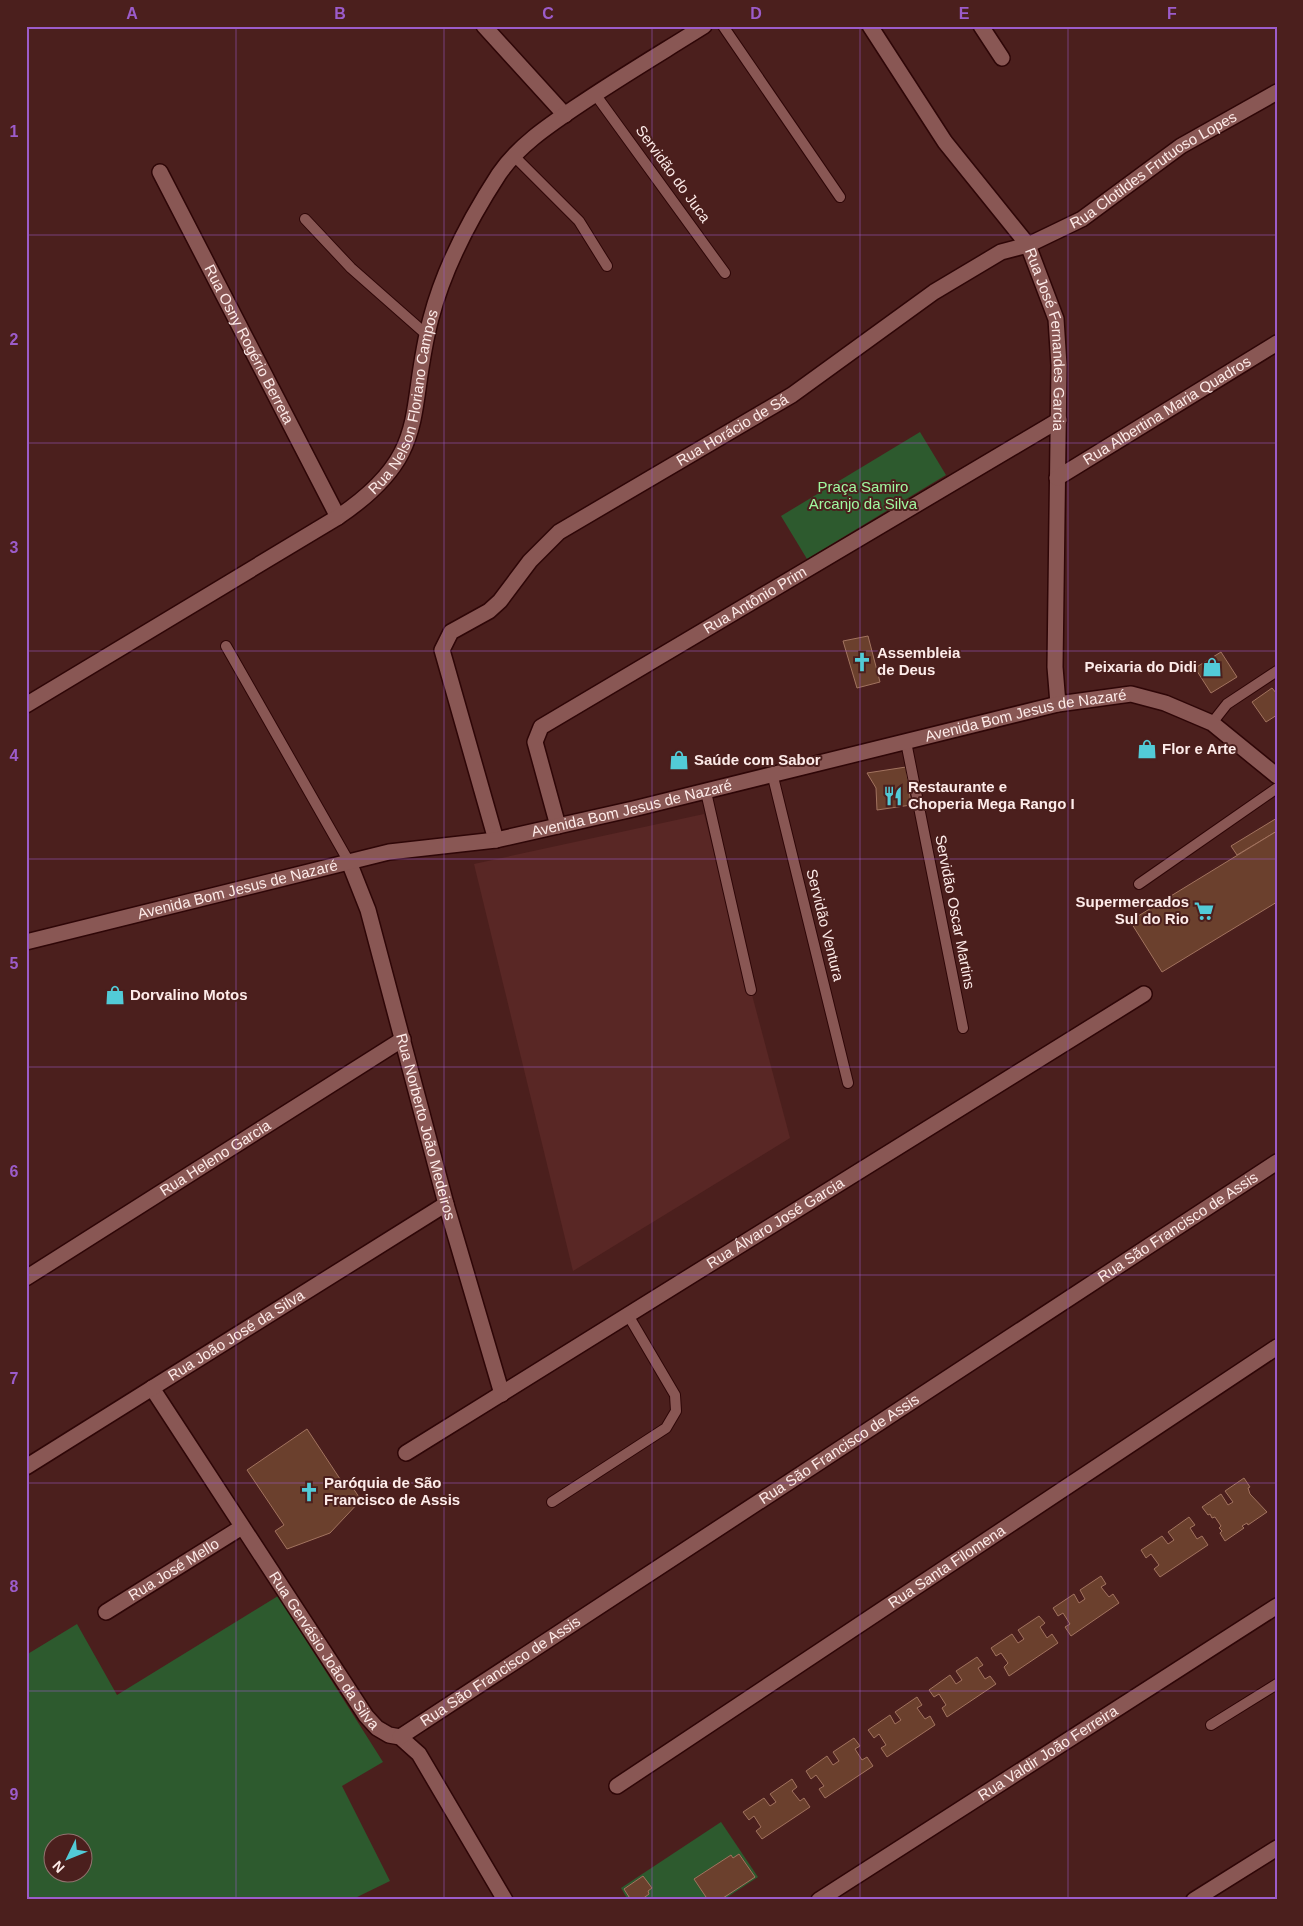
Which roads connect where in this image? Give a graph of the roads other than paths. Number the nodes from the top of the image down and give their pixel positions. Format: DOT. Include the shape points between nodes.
graph roads {
  1 [pos="484,26"];
  2 [pos="704,26"];
  3 [pos="723,26"];
  4 [pos="870,26"];
  5 [pos="981,26"];
  6 [pos="1002,58"];
  7 [pos="1277,92"];
  8 [pos="595,94"];
  9 [pos="564,115"];
  10 [pos="514,156"];
  11 [pos="160,172"];
  12 [pos="840,198"];
  13 [pos="306,219"];
  14 [pos="1028,245"];
  15 [pos="607,266"];
  16 [pos="724,273"];
  17 [pos="427,335"];
  18 [pos="1277,343"];
  19 [pos="1059,420"];
  20 [pos="1056,478"];
  21 [pos="338,518"];
  22 [pos="226,646"];
  23 [pos="1277,671"];
  24 [pos="1058,704"];
  25 [pos="26,705"];
  26 [pos="1212,723"];
  27 [pos="906,742"];
  28 [pos="772,773"];
  29 [pos="1277,776"];
  30 [pos="1277,788"];
  31 [pos="706,792"];
  32 [pos="558,826"];
  33 [pos="496,840"];
  34 [pos="349,862"];
  35 [pos="1139,884"];
  36 [pos="26,942"];
  37 [pos="751,990"];
  38 [pos="1144,994"];
  39 [pos="963,1028"];
  40 [pos="403,1039"];
  41 [pos="848,1083"];
  42 [pos="1277,1162"];
  43 [pos="446,1204"];
  44 [pos="26,1278"];
  45 [pos="628,1315"];
  46 [pos="1277,1347"];
  47 [pos="152,1388"];
  48 [pos="502,1394"];
  49 [pos="406,1454"];
  50 [pos="26,1467"];
  51 [pos="552,1502"];
  52 [pos="242,1527"];
  53 [pos="1277,1606"];
  54 [pos="106,1612"];
  55 [pos="1277,1684"];
  56 [pos="1211,1725"];
  57 [pos="400,1737"];
  58 [pos="618,1786"];
  59 [pos="1277,1848"];
  60 [pos="505,1900"];
  61 [pos="819,1900"];
  62 [pos="1194,1900"];
  1 -- 9 [label="street"];
  2 -- 8 [label="street, Rua Nelson Floriano Campos"];
  3 -- 12 [label="lane"];
  4 -- 14 [label="street, Rua José Fernandes Garcia" via="945,142"];
  5 -- 6 [label="street"];
  7 -- 14 [label="street, Rua Clotildes Frutuoso Lopes" via="1181,146 1082,219"];
  8 -- 9 [label="street, Rua Nelson Floriano Campos"];
  8 -- 16 [label="lane, Servidão do Juca"];
  9 -- 10 [label="street, Rua Nelson Floriano Campos"];
  10 -- 15 [label="lane" via="579,220"];
  10 -- 17 [label="street, Rua Nelson Floriano Campos" via="500,173 465,233 437,298"];
  11 -- 21 [label="street, Rua Osny Rogério Berreta"];
  13 -- 17 [label="lane" via="351,268"];
  14 -- 19 [label="street, Rua José Fernandes Garcia" via="1056,319"];
  14 -- 33 [label="street, Rua Horácio de Sá" via="1001,252 943,287 769,410 559,532 544,545 500,601 489,611 451,632 442,650"];
  17 -- 21 [label="street, Rua Nelson Floriano Campos" via="418,400 406,447 397,465 370,496"];
  18 -- 20 [label="street, Rua Albertina Maria Quadros"];
  19 -- 20 [label="street, Rua José Fernandes Garcia"];
  19 -- 32 [label="street, Rua Antônio Prim" via="541,728 535,742"];
  20 -- 24 [label="street, Rua José Fernandes Garcia" via="1055,667"];
  21 -- 25 [label="street, Rua Nelson Floriano Campos"];
  22 -- 34 [label="lane"];
  23 -- 26 [label="lane" via="1227,704"];
  24 -- 26 [label="street, Avenida Bom Jesus de Nazaré" via="1131,694 1165,703"];
  24 -- 27 [label="street, Avenida Bom Jesus de Nazaré"];
  26 -- 29 [label="street, Avenida Bom Jesus de Nazaré"];
  27 -- 28 [label="street, Avenida Bom Jesus de Nazaré"];
  27 -- 39 [label="lane, Servidão Oscar Martins"];
  28 -- 31 [label="street, Avenida Bom Jesus de Nazaré"];
  28 -- 41 [label="lane, Servidão Ventura"];
  30 -- 35 [label="lane"];
  31 -- 32 [label="street, Avenida Bom Jesus de Nazaré"];
  31 -- 37 [label="lane"];
  32 -- 33 [label="street, Avenida Bom Jesus de Nazaré"];
  33 -- 34 [label="street, Avenida Bom Jesus de Nazaré" via="389,852"];
  34 -- 36 [label="street, Avenida Bom Jesus de Nazaré"];
  34 -- 40 [label="street, Rua Norberto João Medeiros" via="368,910"];
  38 -- 45 [label="street, Rua Álvaro José Garcia"];
  40 -- 43 [label="street, Rua Norberto João Medeiros"];
  40 -- 44 [label="street, Rua Heleno Garcia"];
  42 -- 57 [label="street, Rua São Francisco de Assis"];
  43 -- 47 [label="street, Rua João José da Silva"];
  43 -- 48 [label="street, Rua Norberto João Medeiros"];
  45 -- 48 [label="street, Rua Álvaro José Garcia"];
  45 -- 51 [label="lane" via="675,1395 676,1411 666,1428"];
  46 -- 58 [label="street, Rua Santa Filomena"];
  47 -- 50 [label="street, Rua João José da Silva"];
  47 -- 52 [label="street, Rua Gervásio João da Silva"];
  48 -- 49 [label="street, Rua Álvaro José Garcia"];
  52 -- 54 [label="street, Rua José Mello"];
  52 -- 57 [label="street, Rua Gervásio João da Silva" via="366,1716 377,1728"];
  53 -- 61 [label="street, Rua Valdir João Ferreira"];
  55 -- 56 [label="lane"];
  57 -- 60 [label="street, Rua Gervásio João da Silva" via="418,1754"];
  59 -- 62 [label="street"];
}
